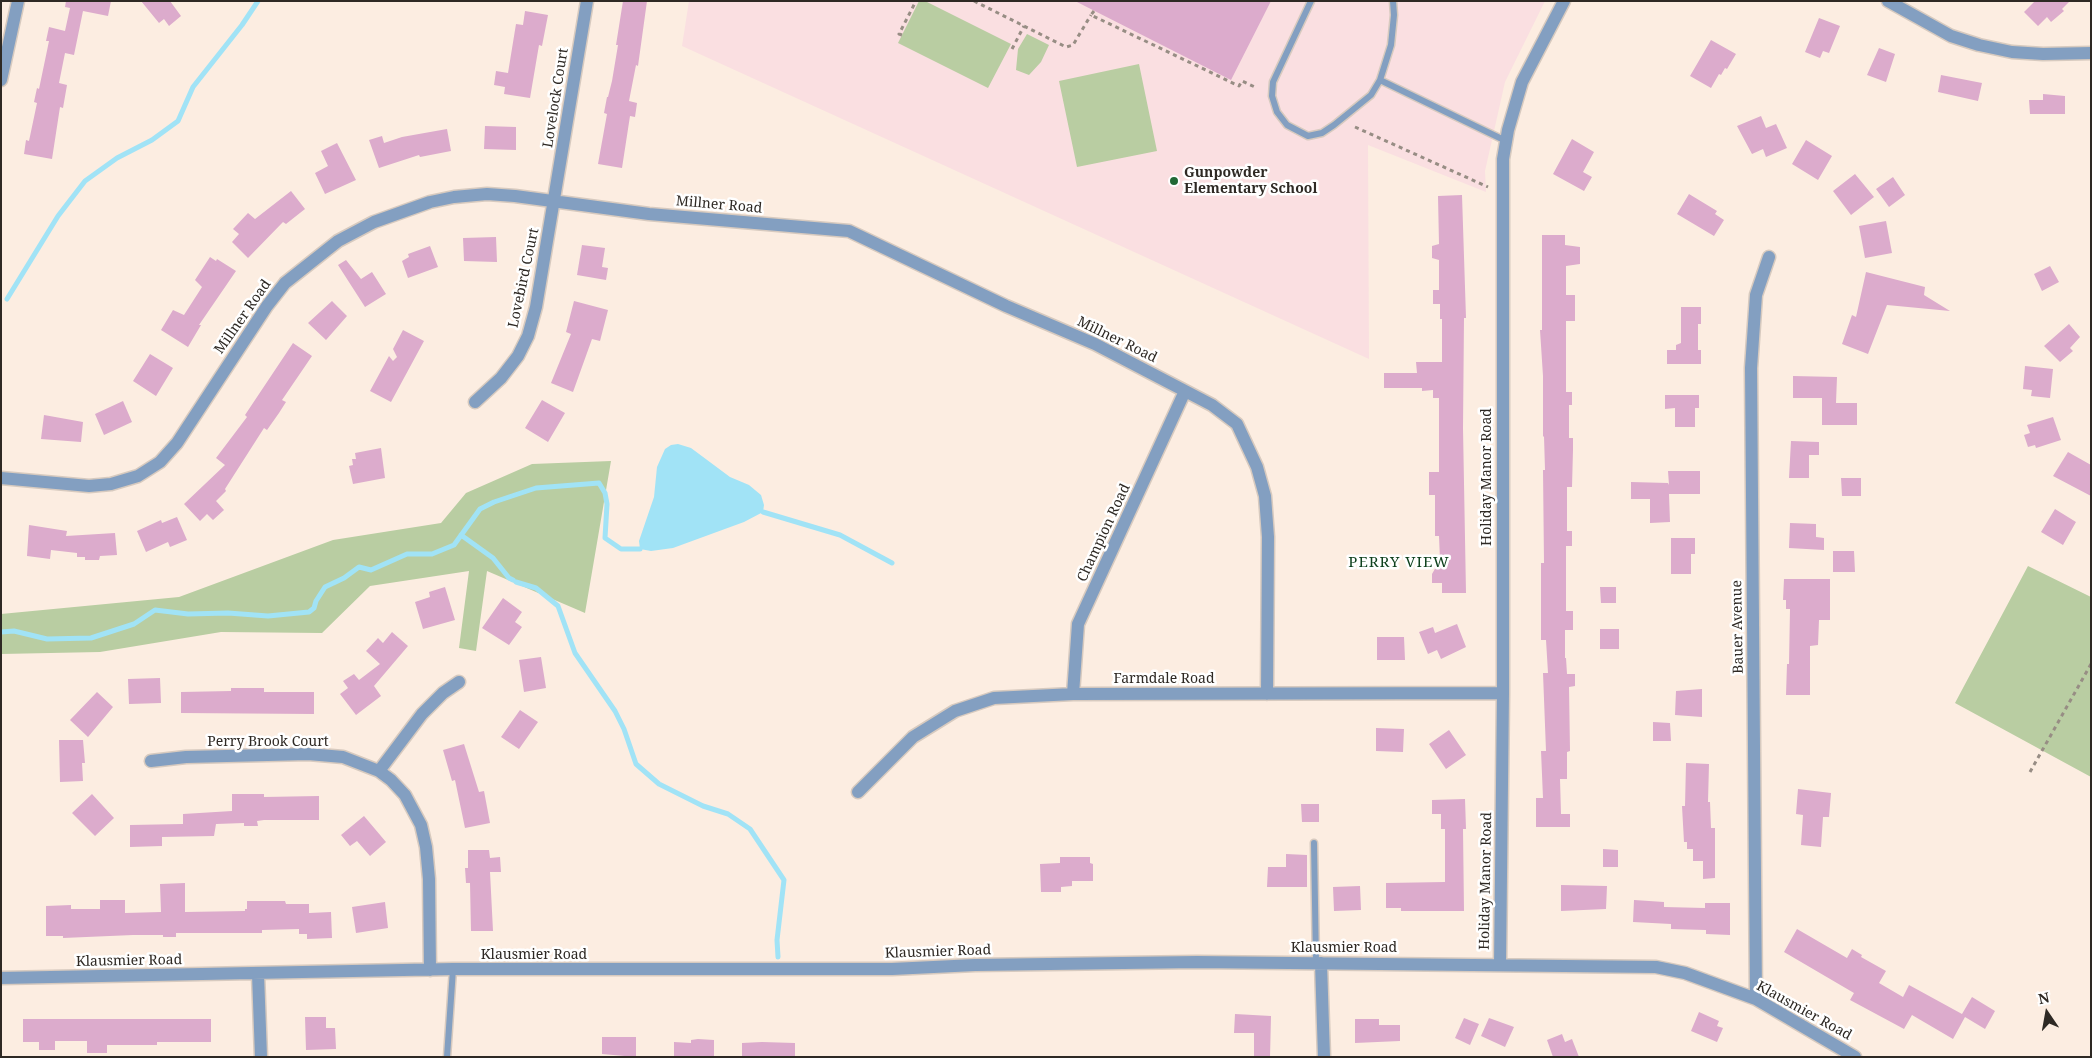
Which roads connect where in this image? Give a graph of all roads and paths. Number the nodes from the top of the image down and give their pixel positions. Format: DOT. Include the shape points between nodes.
graph roads {
  1 [pos="18,1"];
  2 [pos="587,1"];
  3 [pos="916,1"];
  4 [pos="974,1"];
  5 [pos="1311,1"];
  6 [pos="1393,1"];
  7 [pos="1564,1"];
  8 [pos="1888,1"];
  9 [pos="1094,11"];
  10 [pos="1091,15"];
  11 [pos="1024,26"];
  12 [pos="902,35"];
  13 [pos="1012,49"];
  14 [pos="2091,53"];
  15 [pos="1,80"];
  16 [pos="1380,80"];
  17 [pos="1257,88"];
  18 [pos="1355,127"];
  19 [pos="1506,140"];
  20 [pos="1488,186"];
  21 [pos="555,200"];
  22 [pos="1769,257"];
  23 [pos="1185,391"];
  24 [pos="475,402"];
  25 [pos="1,478"];
  26 [pos="2091,664"];
  27 [pos="458,682"];
  28 [pos="1503,693"];
  29 [pos="1073,694"];
  30 [pos="1267,694"];
  31 [pos="151,761"];
  32 [pos="379,771"];
  33 [pos="2030,772"];
  34 [pos="858,792"];
  35 [pos="1314,843"];
  36 [pos="1319,963"];
  37 [pos="1500,965"];
  38 [pos="453,969"];
  39 [pos="430,970"];
  40 [pos="258,974"];
  41 [pos="1,978"];
  42 [pos="1756,999"];
  43 [pos="261,1057"];
  44 [pos="447,1057"];
  45 [pos="1324,1057"];
  46 [pos="1855,1057"];
  1 -- 15 [label="street"];
  2 -- 21 [label="street, Lovelock Court"];
  3 -- 12 [label="path" via="899,34"];
  4 -- 11 [label="path"];
  5 -- 16 [label="lane" via="1273,82 1272,96 1277,112 1288,125 1308,136 1322,133 1371,95"];
  6 -- 16 [label="lane" via="1391,45"];
  7 -- 19 [label="street, Holiday Manor Road" via="1522,82"];
  8 -- 14 [label="street" via="1951,36 1979,45 2012,52"];
  9 -- 10 [label="path"];
  10 -- 11 [label="path" via="1071,47"];
  10 -- 17 [label="path" via="1239,86 1242,81"];
  11 -- 13 [label="path"];
  16 -- 19 [label="lane"];
  18 -- 20 [label="path"];
  19 -- 28 [label="street, Holiday Manor Road" via="1502,196"];
  21 -- 23 [label="street, Millner Road" via="649,214 849,232 1095,344"];
  21 -- 24 [label="street, Lovebird Court" via="528,336 501,378"];
  21 -- 25 [label="street, Millner Road" via="487,194 454,197 374,222 338,241 285,284 267,306 177,443 160,462 138,476 111,484 89,486"];
  22 -- 42 [label="street, Bauer Avenue" via="1756,295 1751,368"];
  23 -- 29 [label="street, Champion Road" via="1078,624"];
  23 -- 30 [label="street, Millner Road" via="1212,405 1236,424 1257,466 1265,496 1268,537"];
  26 -- 33 [label="path"];
  27 -- 32 [label="street" via="433,702"];
  28 -- 30 [label="street, Farmdale Road"];
  28 -- 37 [label="street, Holiday Manor Road"];
  29 -- 30 [label="street, Farmdale Road"];
  29 -- 34 [label="street, Farmdale Road" via="994,698 955,712 913,737"];
  31 -- 32 [label="street, Perry Brook Court" via="308,754 343,757"];
  32 -- 39 [label="street, Perry Brook Court" via="405,795 421,825 429,879"];
  35 -- 36 [label="lane"];
  36 -- 37 [label="street, Klausmier Road"];
  36 -- 38 [label="street, Klausmier Road" via="975,965 892,969"];
  36 -- 45 [label="street"];
  37 -- 42 [label="street, Klausmier Road" via="1656,967 1685,972"];
  38 -- 39 [label="street, Klausmier Road"];
  38 -- 44 [label="lane"];
  39 -- 40 [label="street, Klausmier Road"];
  40 -- 41 [label="street, Klausmier Road"];
  40 -- 43 [label="street"];
  42 -- 46 [label="street, Klausmier Road"];
}
